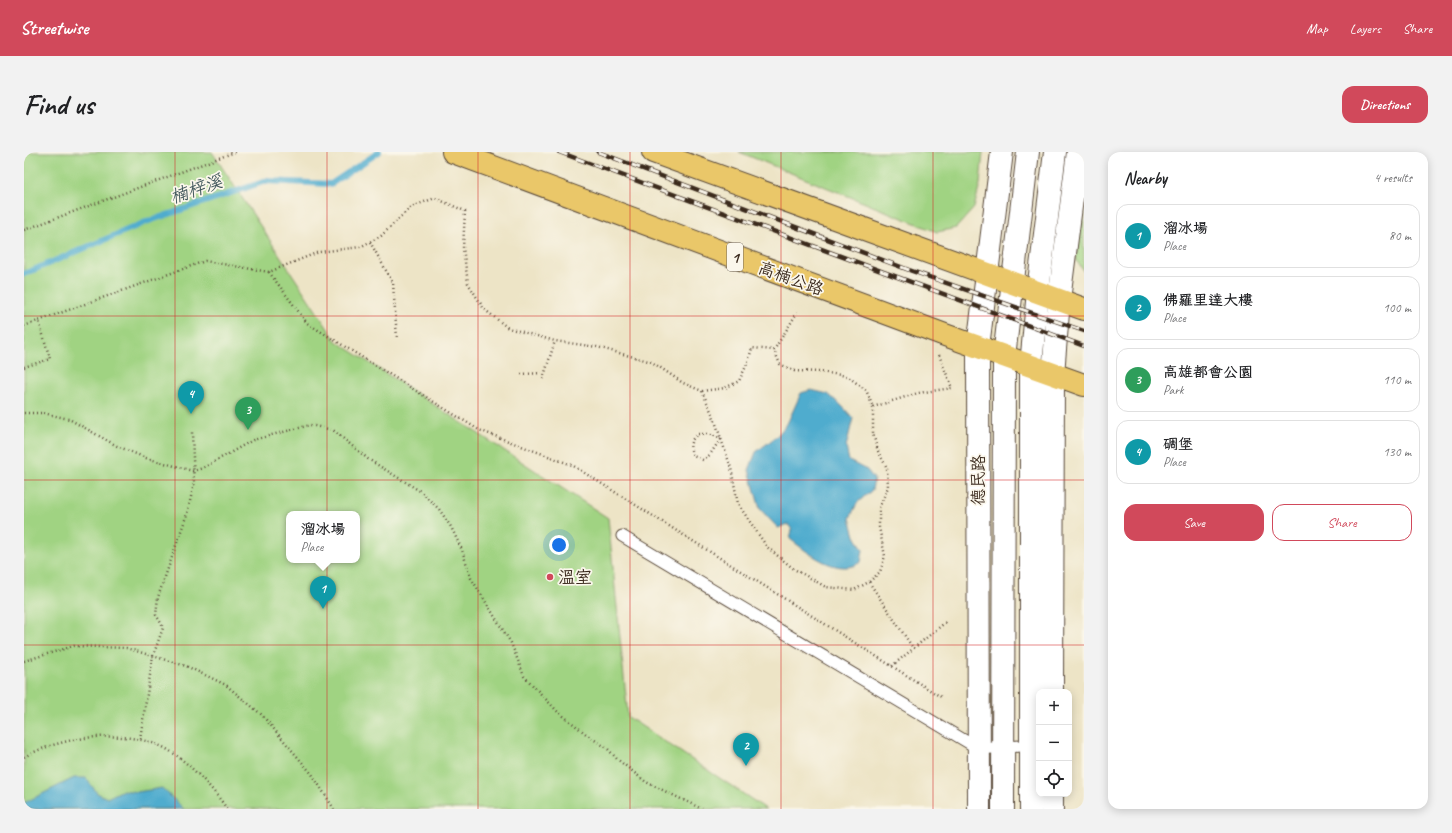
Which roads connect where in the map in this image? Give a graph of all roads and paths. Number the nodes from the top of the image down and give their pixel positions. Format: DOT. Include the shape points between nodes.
graph roads {
  1 [pos="235,152"];
  2 [pos="453,152"];
  3 [pos="653,152"];
  4 [pos="1002,152"];
  5 [pos="1028,152"];
  6 [pos="1055,152"];
  7 [pos="1078,152"];
  8 [pos="24,230"];
  9 [pos="370,242"];
  10 [pos="269,272"];
  11 [pos="987,274"];
  12 [pos="1014,283"];
  13 [pos="1038,291"];
  14 [pos="1059,300"];
  15 [pos="1084,309"];
  16 [pos="797,313"];
  17 [pos="39,321"];
  18 [pos="24,326"];
  19 [pos="397,338"];
  20 [pos="555,341"];
  21 [pos="978,347"];
  22 [pos="774,350"];
  23 [pos="938,353"];
  24 [pos="1004,357"];
  25 [pos="1031,365"];
  26 [pos="24,367"];
  27 [pos="545,373"];
  28 [pos="521,374"];
  29 [pos="1053,374"];
  30 [pos="543,379"];
  31 [pos="1084,385"];
  32 [pos="702,391"];
  33 [pos="873,407"];
  34 [pos="24,413"];
  35 [pos="192,432"];
  36 [pos="721,439"];
  37 [pos="193,471"];
  38 [pos="622,536"];
  39 [pos="869,582"];
  40 [pos="947,621"];
  41 [pos="913,648"];
  42 [pos="154,656"];
  43 [pos="24,661"];
  44 [pos="892,666"];
  45 [pos="1052,689"];
  46 [pos="941,697"];
  47 [pos="140,739"];
  48 [pos="1035,745"];
  49 [pos="1003,747"];
  50 [pos="979,749"];
  51 [pos="24,757"];
  52 [pos="1052,797"];
  53 [pos="227,809"];
  54 [pos="334,809"];
  55 [pos="702,809"];
  56 [pos="979,809"];
  57 [pos="1003,809"];
  58 [pos="1031,809"];
  59 [pos="1052,809"];
  1 -- 8 [label="path"];
  2 -- 21 [label="main road, 高楠公路 / 1"];
  3 -- 11 [label="main road"];
  4 -- 11 [label="street, 德民路"];
  5 -- 12 [label="street, 德民路"];
  6 -- 13 [label="street"];
  7 -- 14 [label="street"];
  9 -- 10 [label="path" via="360,247 318,252"];
  9 -- 19 [label="path" via="393,283"];
  9 -- 20 [label="path" via="381,236 412,207 435,198 464,211 463,248 468,283 484,309 508,328"];
  10 -- 17 [label="path" via="205,261"];
  10 -- 44 [label="path" via="307,322 314,327 479,430 572,465"];
  11 -- 12 [label="main road"];
  11 -- 21 [label="street, 德民路"];
  12 -- 13 [label="main road"];
  12 -- 24 [label="street, 德民路"];
  13 -- 14 [label="main road"];
  13 -- 25 [label="street"];
  14 -- 15 [label="main road"];
  14 -- 29 [label="street"];
  16 -- 22 [label="path"];
  17 -- 18 [label="path"];
  17 -- 26 [label="path" via="50,359"];
  20 -- 27 [label="path"];
  20 -- 32 [label="path" via="597,347 652,362 683,383"];
  21 -- 24 [label="main road, 高楠公路 / 1"];
  21 -- 50 [label="street, 德民路"];
  22 -- 32 [label="path" via="752,348 739,381 724,388"];
  22 -- 33 [label="path" via="780,364 794,371 847,376 866,390"];
  23 -- 33 [label="path" via="952,388 918,393"];
  24 -- 25 [label="main road, 高楠公路 / 1"];
  24 -- 49 [label="street, 德民路"];
  25 -- 29 [label="main road, 高楠公路 / 1"];
  25 -- 48 [label="street"];
  27 -- 28 [label="path"];
  27 -- 30 [label="path"];
  29 -- 31 [label="main road, 高楠公路 / 1"];
  29 -- 45 [label="street"];
  32 -- 36 [label="path"];
  33 -- 39 [label="path" via="873,434 887,468 888,487 879,508 879,526 885,556 880,572"];
  34 -- 37 [label="path" via="43,413 69,419 117,446 146,458"];
  35 -- 37 [label="path"];
  36 -- 36 [label="path" via="709,434 698,434 692,439 690,448 693,456 703,460 707,458"];
  36 -- 39 [label="path" via="738,504 767,547 794,568 826,586 854,590"];
  37 -- 42 [label="path" via="194,484 187,514 158,597 156,615 163,628"];
  37 -- 55 [label="path" via="253,440 310,425 333,430 368,459 420,491 439,509 452,527 471,578 510,643 524,676 557,711 607,748 646,782"];
  38 -- 50 [label="lane"];
  39 -- 41 [label="path"];
  40 -- 41 [label="path"];
  41 -- 44 [label="path"];
  42 -- 43 [label="path" via="126,648 74,646"];
  42 -- 47 [label="path"];
  42 -- 54 [label="path" via="186,666 226,685 262,715 312,774"];
  44 -- 46 [label="path"];
  47 -- 51 [label="path" via="87,738 55,744"];
  47 -- 53 [label="path" via="159,745 179,758 218,795"];
  48 -- 49 [label="lane"];
  48 -- 58 [label="street"];
  49 -- 50 [label="lane"];
  49 -- 57 [label="street, 德民路"];
  50 -- 56 [label="street, 德民路"];
  52 -- 59 [label="street"];
}
